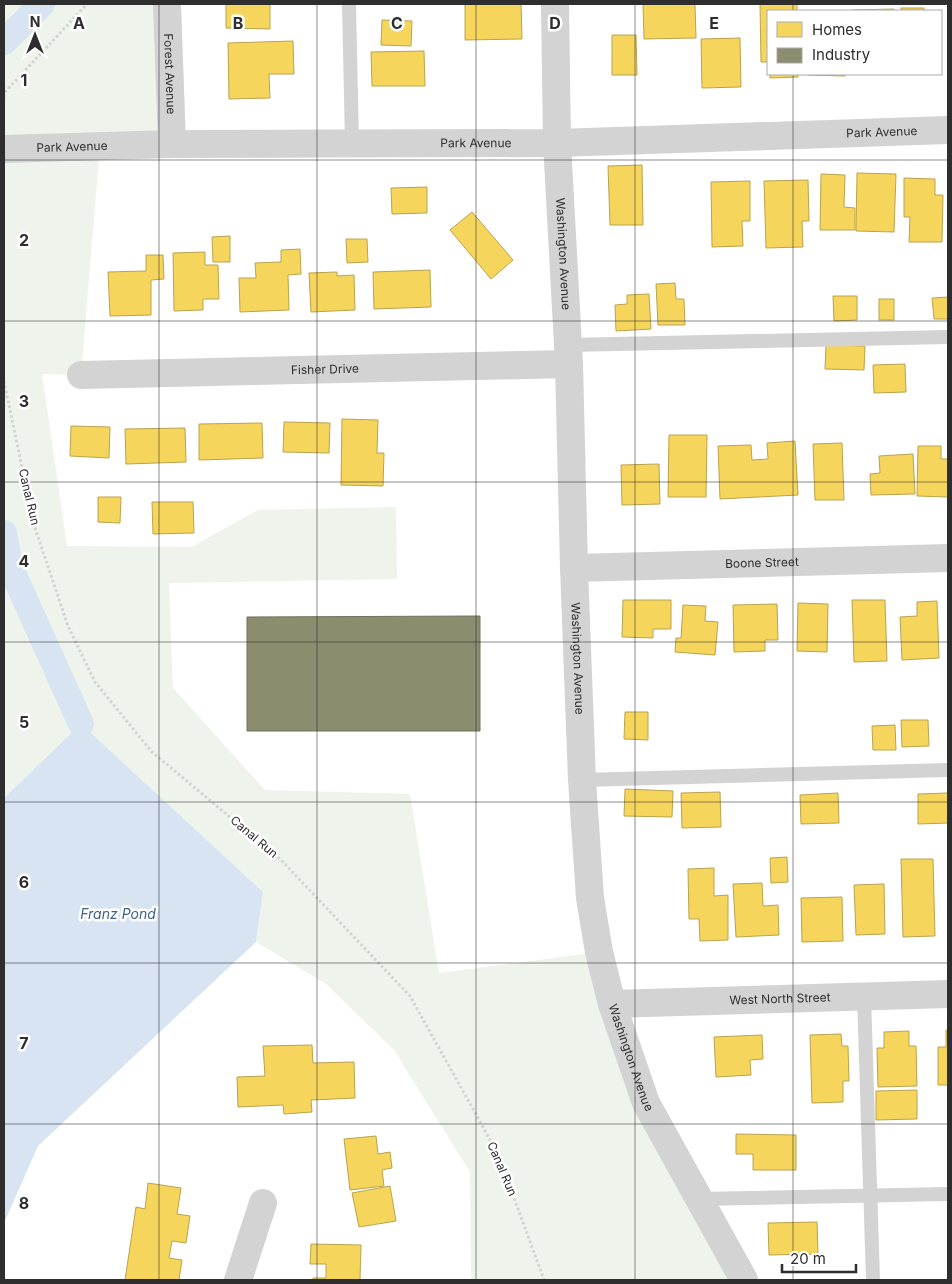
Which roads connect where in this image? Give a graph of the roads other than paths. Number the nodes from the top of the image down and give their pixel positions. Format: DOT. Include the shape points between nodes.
graph roads {
  1 [pos="167,4"];
  2 [pos="349,4"];
  3 [pos="555,4"];
  4 [pos="948,130"];
  5 [pos="557,143"];
  6 [pos="172,144"];
  7 [pos="352,144"];
  8 [pos="4,149"];
  9 [pos="948,336"];
  10 [pos="568,354"];
  11 [pos="81,375"];
  12 [pos="948,558"];
  13 [pos="574,568"];
  14 [pos="948,770"];
  15 [pos="582,780"];
  16 [pos="948,994"];
  17 [pos="864,996"];
  18 [pos="612,1004"];
  19 [pos="948,1194"];
  20 [pos="871,1196"];
  21 [pos="698,1199"];
  22 [pos="263,1203"];
  23 [pos="238,1280"];
  24 [pos="744,1280"];
  25 [pos="873,1280"];
  1 -- 6 [label="street, Forest Avenue"];
  2 -- 7 [label="lane"];
  3 -- 5 [label="street, Washington Avenue"];
  4 -- 5 [label="street, Park Avenue"];
  5 -- 7 [label="street, Park Avenue"];
  5 -- 10 [label="street, Washington Avenue"];
  6 -- 7 [label="street, Park Avenue"];
  6 -- 8 [label="street, Park Avenue"];
  9 -- 10 [label="lane"];
  10 -- 11 [label="street, Fisher Drive"];
  10 -- 13 [label="street, Washington Avenue"];
  12 -- 13 [label="street, Boone Street"];
  13 -- 15 [label="street, Washington Avenue"];
  14 -- 15 [label="lane"];
  15 -- 18 [label="street, Washington Avenue" via="590,898 598,952"];
  16 -- 17 [label="street, West North Street"];
  17 -- 18 [label="street, West North Street"];
  17 -- 20 [label="lane"];
  18 -- 21 [label="street, Washington Avenue" via="646,1104"];
  19 -- 20 [label="lane"];
  20 -- 21 [label="lane"];
  20 -- 25 [label="lane"];
  21 -- 24 [label="street, Washington Avenue"];
  22 -- 23 [label="street"];
}
